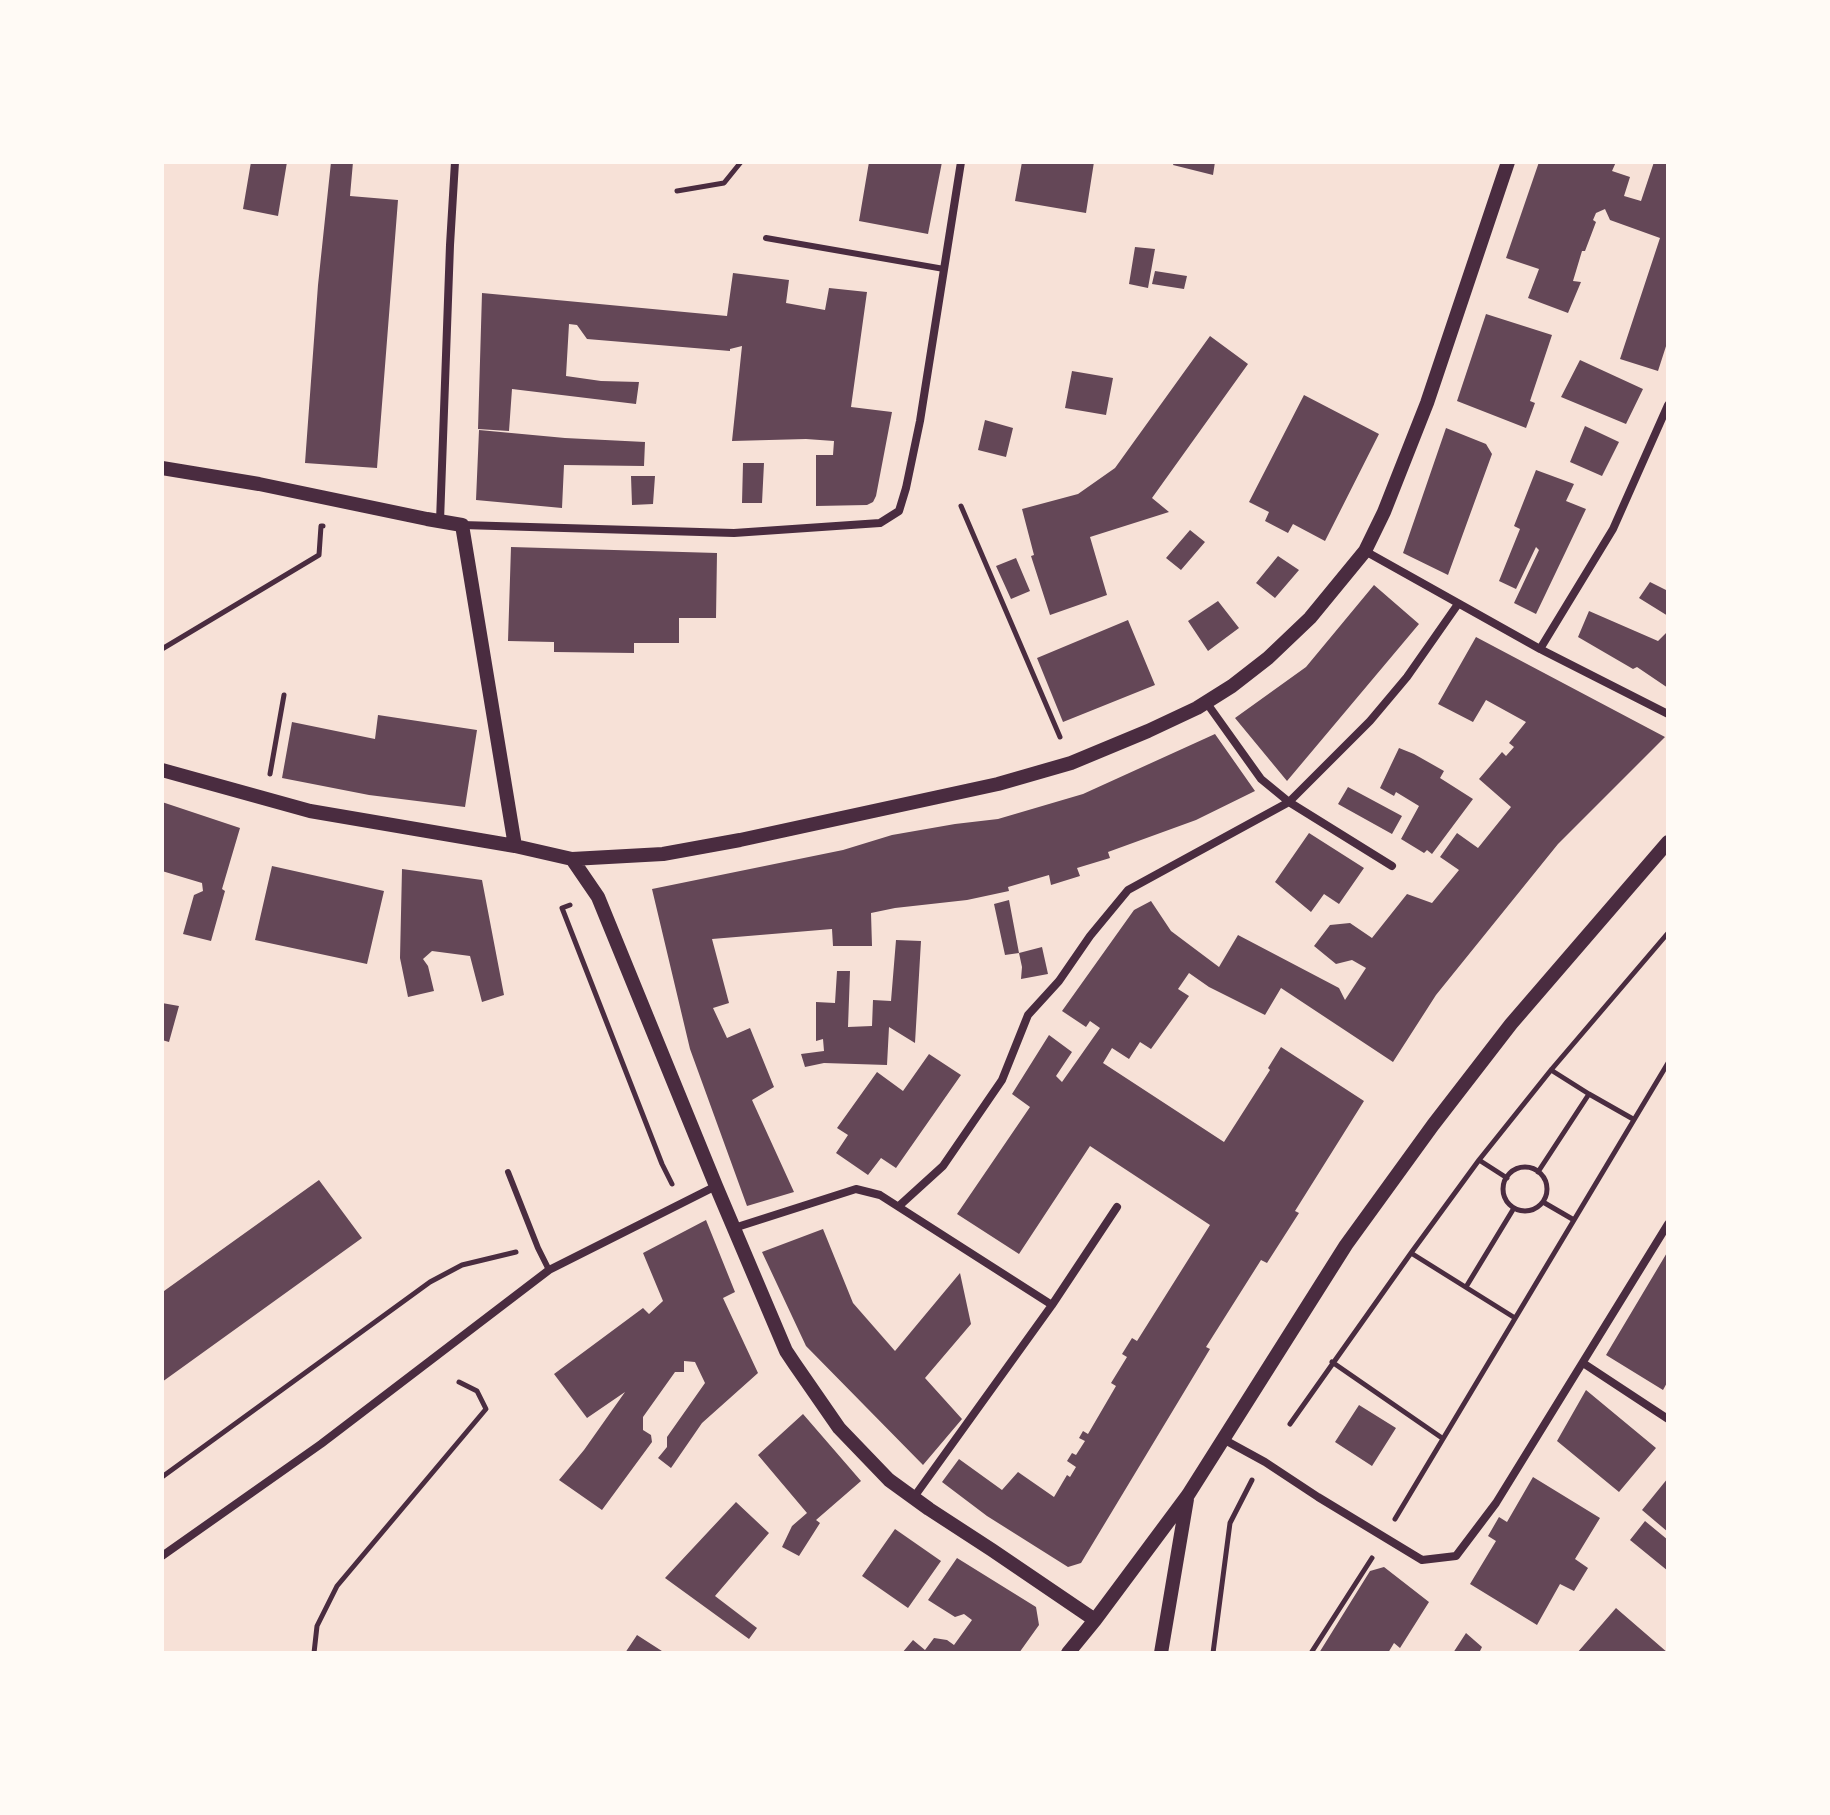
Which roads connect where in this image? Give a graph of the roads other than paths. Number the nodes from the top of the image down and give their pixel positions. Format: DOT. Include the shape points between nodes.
graph roads {
  1 [pos="455,162"];
  2 [pos="961,162"];
  3 [pos="1508,162"];
  4 [pos="766,238"];
  5 [pos="944,269"];
  6 [pos="1668,405"];
  7 [pos="162,468"];
  8 [pos="434,520"];
  9 [pos="462,525"];
  10 [pos="1365,551"];
  11 [pos="1458,604"];
  12 [pos="1540,649"];
  13 [pos="1206,702"];
  14 [pos="1668,714"];
  15 [pos="162,770"];
  16 [pos="1289,802"];
  17 [pos="1668,842"];
  18 [pos="515,846"];
  19 [pos="572,859"];
  20 [pos="1392,866"];
  21 [pos="508,1172"];
  22 [pos="716,1186"];
  23 [pos="899,1206"];
  24 [pos="1117,1207"];
  25 [pos="1668,1224"];
  26 [pos="734,1228"];
  27 [pos="549,1270"];
  28 [pos="1052,1305"];
  29 [pos="1583,1363"];
  30 [pos="1668,1419"];
  31 [pos="1223,1439"];
  32 [pos="1188,1495"];
  33 [pos="914,1497"];
  34 [pos="162,1556"];
  35 [pos="1095,1620"];
  36 [pos="1068,1653"];
  37 [pos="1161,1653"];
  1 -- 8 [label="street"];
  2 -- 5 [label="street"];
  3 -- 10 [label="street" via="1427,403"];
  4 -- 5 [label="lane"];
  5 -- 9 [label="street" via="906,488 899,511 880,523 734,533"];
  6 -- 12 [label="street" via="1613,529"];
  7 -- 8 [label="street"];
  8 -- 9 [label="street"];
  9 -- 18 [label="street"];
  10 -- 11 [label="street"];
  10 -- 13 [label="street" via="1310,618 1268,658"];
  11 -- 12 [label="street"];
  11 -- 16 [label="street" via="1370,721"];
  12 -- 14 [label="street"];
  13 -- 16 [label="street" via="1261,779"];
  13 -- 19 [label="street" via="1071,763 998,784 663,854"];
  15 -- 18 [label="street" via="310,811"];
  16 -- 20 [label="street"];
  16 -- 23 [label="street" via="1128,890 1028,1015 1002,1080 943,1166"];
  17 -- 31 [label="street" via="1511,1024 1433,1125 1346,1245"];
  18 -- 19 [label="street"];
  19 -- 22 [label="street" via="598,897"];
  21 -- 27 [label="lane"];
  22 -- 26 [label="street"];
  22 -- 27 [label="street"];
  23 -- 26 [label="street" via="856,1189"];
  23 -- 28 [label="street"];
  24 -- 28 [label="street"];
  25 -- 29 [label="street"];
  26 -- 33 [label="street" via="794,1363 839,1428 889,1480"];
  27 -- 34 [label="street" via="321,1444"];
  28 -- 33 [label="street"];
  29 -- 30 [label="street"];
  29 -- 31 [label="street" via="1496,1503 1456,1556 1422,1560"];
  31 -- 32 [label="street"];
  32 -- 35 [label="street"];
  32 -- 37 [label="street"];
  33 -- 35 [label="street"];
  35 -- 36 [label="street"];
}
